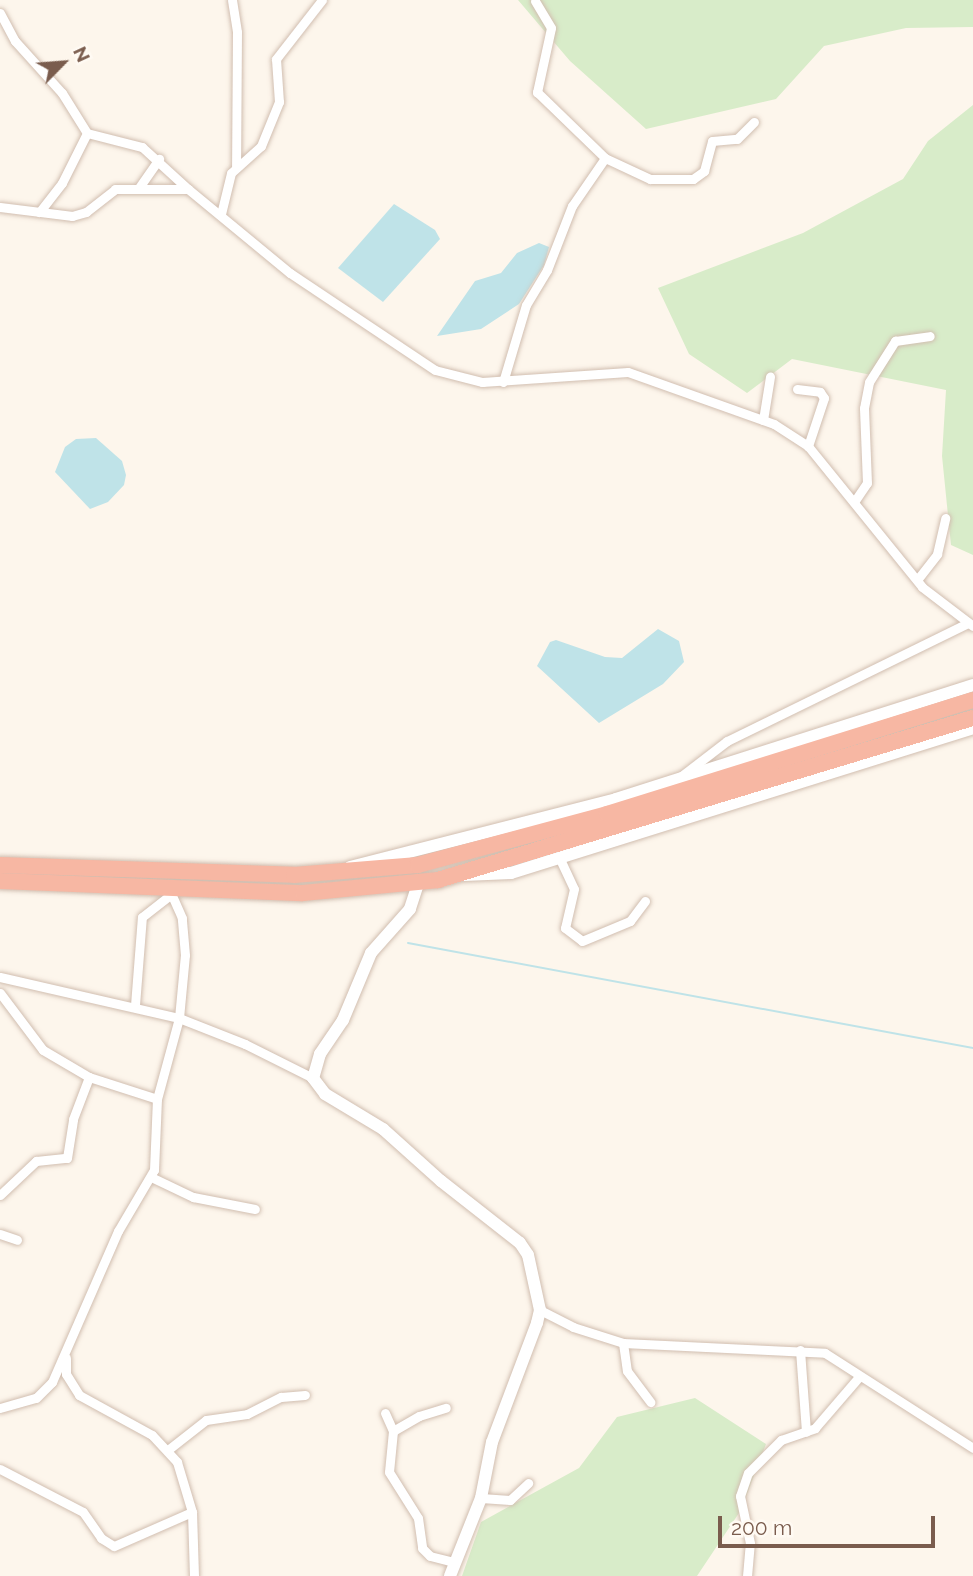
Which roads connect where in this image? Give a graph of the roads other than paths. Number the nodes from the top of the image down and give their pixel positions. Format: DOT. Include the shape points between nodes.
graph roads {
  1 [pos="232,0"];
  2 [pos="322,0"];
  3 [pos="535,1"];
  4 [pos="0,13"];
  5 [pos="754,122"];
  6 [pos="87,134"];
  7 [pos="605,158"];
  8 [pos="159,159"];
  9 [pos="236,166"];
  10 [pos="138,189"];
  11 [pos="188,189"];
  12 [pos="0,207"];
  13 [pos="39,212"];
  14 [pos="221,214"];
  15 [pos="930,336"];
  16 [pos="770,377"];
  17 [pos="503,382"];
  18 [pos="796,389"];
  19 [pos="763,420"];
  20 [pos="808,446"];
  21 [pos="854,502"];
  22 [pos="945,518"];
  23 [pos="917,580"];
  24 [pos="970,624"];
  25 [pos="973,685"];
  26 [pos="973,700"];
  27 [pos="973,718"];
  28 [pos="973,728"];
  29 [pos="678,779"];
  30 [pos="559,857"];
  31 [pos="0,866"];
  32 [pos="337,873"];
  33 [pos="464,875"];
  34 [pos="0,881"];
  35 [pos="418,884"];
  36 [pos="169,891"];
  37 [pos="645,901"];
  38 [pos="0,977"];
  39 [pos="0,993"];
  40 [pos="135,1005"];
  41 [pos="179,1018"];
  42 [pos="89,1077"];
  43 [pos="313,1078"];
  44 [pos="157,1099"];
  45 [pos="151,1177"];
  46 [pos="0,1195"];
  47 [pos="255,1209"];
  48 [pos="0,1234"];
  49 [pos="17,1240"];
  50 [pos="540,1310"];
  51 [pos="623,1343"];
  52 [pos="800,1350"];
  53 [pos="66,1357"];
  54 [pos="858,1378"];
  55 [pos="305,1395"];
  56 [pos="650,1402"];
  57 [pos="16,1406"];
  58 [pos="0,1408"];
  59 [pos="446,1408"];
  60 [pos="385,1413"];
  61 [pos="0,1415"];
  62 [pos="393,1432"];
  63 [pos="806,1432"];
  64 [pos="973,1448"];
  65 [pos="169,1449"];
  66 [pos="0,1469"];
  67 [pos="528,1483"];
  68 [pos="481,1498"];
  69 [pos="192,1511"];
  70 [pos="454,1562"];
  71 [pos="194,1576"];
  72 [pos="450,1576"];
  73 [pos="747,1576"];
  1 -- 9 [label="street" via="237,32"];
  2 -- 9 [label="street" via="279,54 279,102 261,146"];
  3 -- 7 [label="street" via="551,28 537,92"];
  4 -- 6 [label="street" via="15,41 62,93"];
  5 -- 7 [label="street" via="737,139 712,141 704,171 693,179 659,181"];
  6 -- 8 [label="street" via="142,147"];
  6 -- 13 [label="street" via="62,183"];
  7 -- 17 [label="street" via="572,206 547,270 526,305"];
  8 -- 10 [label="street"];
  8 -- 11 [label="street"];
  9 -- 14 [label="street" via="227,181"];
  10 -- 11 [label="street"];
  10 -- 13 [label="street" via="115,189 79,215"];
  11 -- 14 [label="street"];
  12 -- 13 [label="street"];
  14 -- 17 [label="street" via="290,273 406,354 456,377"];
  15 -- 21 [label="street" via="895,341 869,382 864,408 867,483"];
  16 -- 19 [label="street"];
  17 -- 19 [label="street" via="628,372"];
  18 -- 20 [label="street" via="820,392 824,398"];
  19 -- 20 [label="street"];
  20 -- 21 [label="street"];
  21 -- 23 [label="street"];
  22 -- 23 [label="street" via="937,554"];
  23 -- 24 [label="street"];
  24 -- 29 [label="street" via="727,741"];
  25 -- 29 [label="street"];
  26 -- 32 [label="highway" via="457,856"];
  27 -- 33 [label="highway"];
  28 -- 30 [label="street"];
  29 -- 32 [label="street" via="454,842 367,860"];
  30 -- 33 [label="street" via="500,875"];
  30 -- 37 [label="street" via="574,889 565,928 582,941 630,921"];
  31 -- 32 [label="highway"];
  33 -- 35 [label="highway"];
  34 -- 36 [label="highway"];
  35 -- 36 [label="highway" via="303,893"];
  35 -- 43 [label="street" via="410,909 371,953 343,1020 320,1054"];
  36 -- 40 [label="street" via="142,917"];
  36 -- 41 [label="street" via="185,937"];
  38 -- 40 [label="street"];
  39 -- 42 [label="street" via="32,1040"];
  40 -- 41 [label="street"];
  41 -- 43 [label="street"];
  41 -- 44 [label="street"];
  42 -- 44 [label="street"];
  42 -- 46 [label="street" via="73,1119 67,1158 36,1161"];
  43 -- 50 [label="street" via="325,1094 383,1129 440,1181 520,1243 528,1255"];
  44 -- 45 [label="street"];
  45 -- 47 [label="street" via="192,1197"];
  45 -- 53 [label="street" via="118,1231"];
  48 -- 49 [label="street"];
  50 -- 51 [label="street" via="573,1327"];
  50 -- 68 [label="street" via="492,1442"];
  51 -- 52 [label="street" via="752,1352"];
  51 -- 56 [label="street" via="627,1371"];
  52 -- 54 [label="street" via="834,1357"];
  52 -- 63 [label="street"];
  53 -- 57 [label="street" via="42,1394"];
  53 -- 65 [label="street" via="66,1374 79,1395"];
  54 -- 63 [label="street" via="834,1410"];
  54 -- 64 [label="street"];
  55 -- 65 [label="street" via="281,1397 247,1414 206,1420"];
  57 -- 58 [label="street"];
  57 -- 61 [label="street"];
  59 -- 62 [label="street" via="419,1416"];
  60 -- 62 [label="street"];
  62 -- 70 [label="street" via="389,1472 418,1518 422,1548 430,1556"];
  63 -- 73 [label="street" via="775,1445 742,1486 750,1543"];
  65 -- 69 [label="street" via="184,1476"];
  66 -- 69 [label="street" via="83,1512 101,1538 114,1546"];
  67 -- 68 [label="street" via="510,1500"];
  68 -- 70 [label="street"];
  69 -- 71 [label="street"];
  70 -- 72 [label="street"];
}
